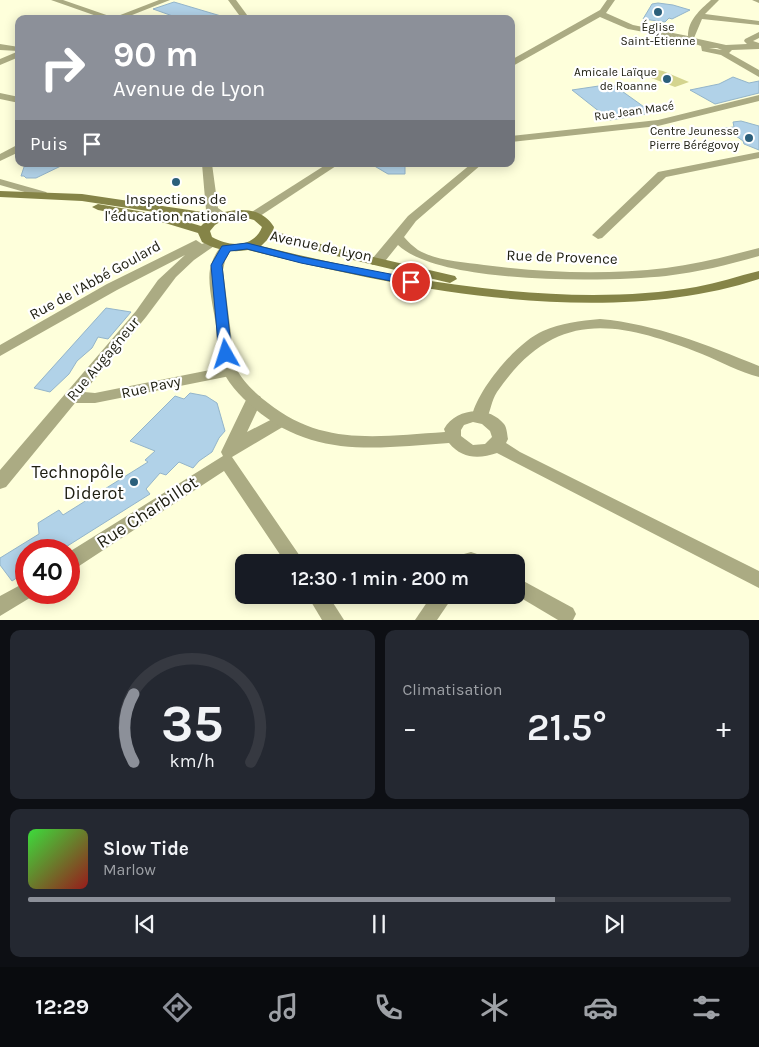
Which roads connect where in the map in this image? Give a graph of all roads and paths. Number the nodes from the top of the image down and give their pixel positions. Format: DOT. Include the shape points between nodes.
graph roads {
  1 [pos="55,0"];
  2 [pos="166,0"];
  3 [pos="611,0"];
  4 [pos="715,0"];
  5 [pos="233,1"];
  6 [pos="601,14"];
  7 [pos="102,15"];
  8 [pos="125,15"];
  9 [pos="244,15"];
  10 [pos="700,16"];
  11 [pos="759,23"];
  12 [pos="759,34"];
  13 [pos="692,36"];
  14 [pos="683,37"];
  15 [pos="709,45"];
  16 [pos="0,46"];
  17 [pos="757,46"];
  18 [pos="725,50"];
  19 [pos="15,51"];
  20 [pos="15,54"];
  21 [pos="0,62"];
  22 [pos="515,62"];
  23 [pos="759,74"];
  24 [pos="0,96"];
  25 [pos="759,98"];
  26 [pos="15,99"];
  27 [pos="515,139"];
  28 [pos="15,149"];
  29 [pos="759,155"];
  30 [pos="0,158"];
  31 [pos="208,167"];
  32 [pos="313,167"];
  33 [pos="329,167"];
  34 [pos="474,167"];
  35 [pos="313,177"];
  36 [pos="0,182"];
  37 [pos="42,194"];
  38 [pos="0,196"];
  39 [pos="253,215"];
  40 [pos="220,217"];
  41 [pos="267,233"];
  42 [pos="598,235"];
  43 [pos="398,238"];
  44 [pos="212,240"];
  45 [pos="247,246"];
  46 [pos="759,252"];
  47 [pos="377,262"];
  48 [pos="759,275"];
  49 [pos="506,293"];
  50 [pos="0,351"];
  51 [pos="230,371"];
  52 [pos="759,372"];
  53 [pos="71,397"];
  54 [pos="254,400"];
  55 [pos="480,416"];
  56 [pos="280,421"];
  57 [pos="452,437"];
  58 [pos="497,445"];
  59 [pos="228,456"];
  60 [pos="0,482"];
  61 [pos="290,554"];
  62 [pos="80,555"];
  63 [pos="759,580"];
  64 [pos="525,591"];
  65 [pos="15,597"];
  66 [pos="323,604"];
  67 [pos="437,604"];
  68 [pos="0,607"];
  69 [pos="566,614"];
  70 [pos="334,620"];
  71 [pos="425,620"];
  1 -- 7 [label="street"];
  2 -- 8 [label="street"];
  3 -- 6 [label="street"];
  4 -- 10 [label="street"];
  5 -- 9 [label="street"];
  6 -- 14 [label="street" via="631,27"];
  6 -- 22 [label="street"];
  10 -- 11 [label="street"];
  10 -- 13 [label="street"];
  12 -- 17 [label="street" via="748,41"];
  13 -- 14 [label="street"];
  13 -- 15 [label="street"];
  14 -- 15 [label="street"];
  15 -- 18 [label="street"];
  16 -- 19 [label="street"];
  17 -- 18 [label="street"];
  18 -- 23 [label="street"];
  20 -- 21 [label="street"];
  24 -- 26 [label="street"];
  25 -- 27 [label="street, Rue Jean Macé" via="658,123"];
  28 -- 30 [label="street"];
  29 -- 42 [label="street" via="662,174"];
  31 -- 40 [label="street" via="212,210"];
  32 -- 35 [label="street"];
  33 -- 35 [label="street"];
  34 -- 43 [label="street" via="410,221"];
  35 -- 39 [label="street"];
  36 -- 37 [label="street"];
  37 -- 38 [label="main road"];
  37 -- 40 [label="main road" via="124,201"];
  38 -- 44 [label="main road" via="89,205 168,220"];
  39 -- 40 [label="main road"];
  39 -- 41 [label="main road" via="266,222"];
  40 -- 44 [label="main road" via="206,226"];
  41 -- 45 [label="main road"];
  41 -- 47 [label="main road, Avenue de Lyon"];
  43 -- 46 [label="street, Rue de Provence" via="417,254 464,266 576,277 693,269"];
  43 -- 47 [label="street"];
  44 -- 45 [label="main road"];
  44 -- 50 [label="street, Rue de l'Abbé Goulard" via="112,287"];
  44 -- 51 [label="street"];
  44 -- 53 [label="street, Rue Augagneur" via="172,273"];
  45 -- 49 [label="main road, Avenue de Lyon" via="411,282"];
  47 -- 49 [label="main road, Avenue de Lyon"];
  48 -- 49 [label="main road, Avenue de Lyon" via="706,290 650,296 573,297"];
  51 -- 53 [label="street, Rue Pavy" via="95,398"];
  51 -- 54 [label="street"];
  52 -- 55 [label="street" via="653,332 612,324 582,325 548,334 522,355 496,383 481,405"];
  53 -- 60 [label="street, Rue Augagneur"];
  54 -- 56 [label="street"];
  54 -- 59 [label="street"];
  55 -- 57 [label="street" via="458,421 453,425"];
  55 -- 58 [label="street" via="498,428"];
  56 -- 57 [label="street" via="309,436 347,442"];
  56 -- 59 [label="street, Rue Charbillot" via="257,433"];
  57 -- 58 [label="street" via="468,450 484,451"];
  58 -- 63 [label="street"];
  59 -- 61 [label="street"];
  59 -- 62 [label="street, Rue Charbillot"];
  64 -- 69 [label="street"];
  65 -- 68 [label="street"];
  66 -- 70 [label="street"];
  67 -- 71 [label="street"];
}
